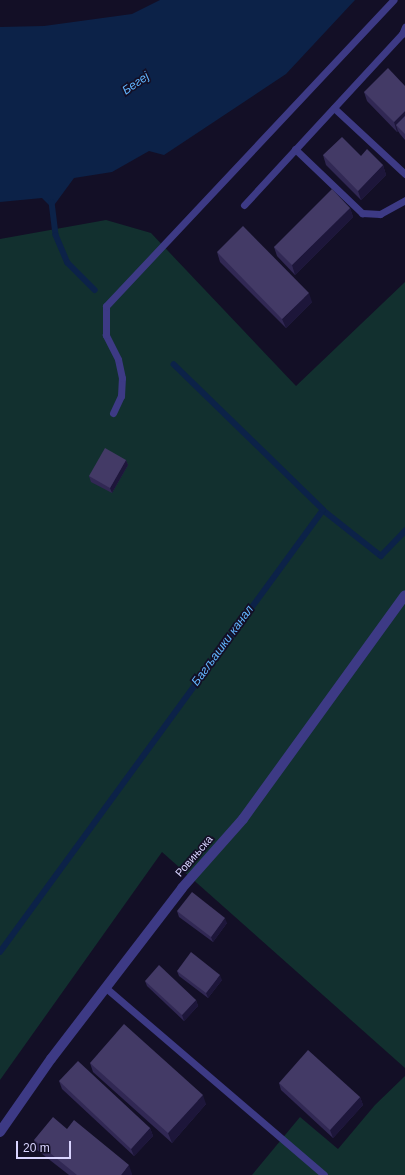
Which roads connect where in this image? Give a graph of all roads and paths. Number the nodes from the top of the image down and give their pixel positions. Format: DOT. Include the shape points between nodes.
graph roads {
  1 [pos="393,0"];
  2 [pos="404,32"];
  3 [pos="334,108"];
  4 [pos="295,149"];
  5 [pos="405,174"];
  6 [pos="405,200"];
  7 [pos="244,205"];
  8 [pos="113,413"];
  9 [pos="405,594"];
  10 [pos="106,988"];
  11 [pos="0,1132"];
  12 [pos="324,1175"];
  1 -- 8 [label="lane" via="106,306 106,335 118,359 122,378 121,396"];
  2 -- 3 [label="lane"];
  3 -- 4 [label="lane"];
  3 -- 5 [label="lane"];
  4 -- 6 [label="lane" via="362,213 380,214"];
  4 -- 7 [label="lane"];
  9 -- 10 [label="street, Ровињска" via="243,819 182,888"];
  10 -- 11 [label="street, Ровињска"];
  10 -- 12 [label="lane"];
}
